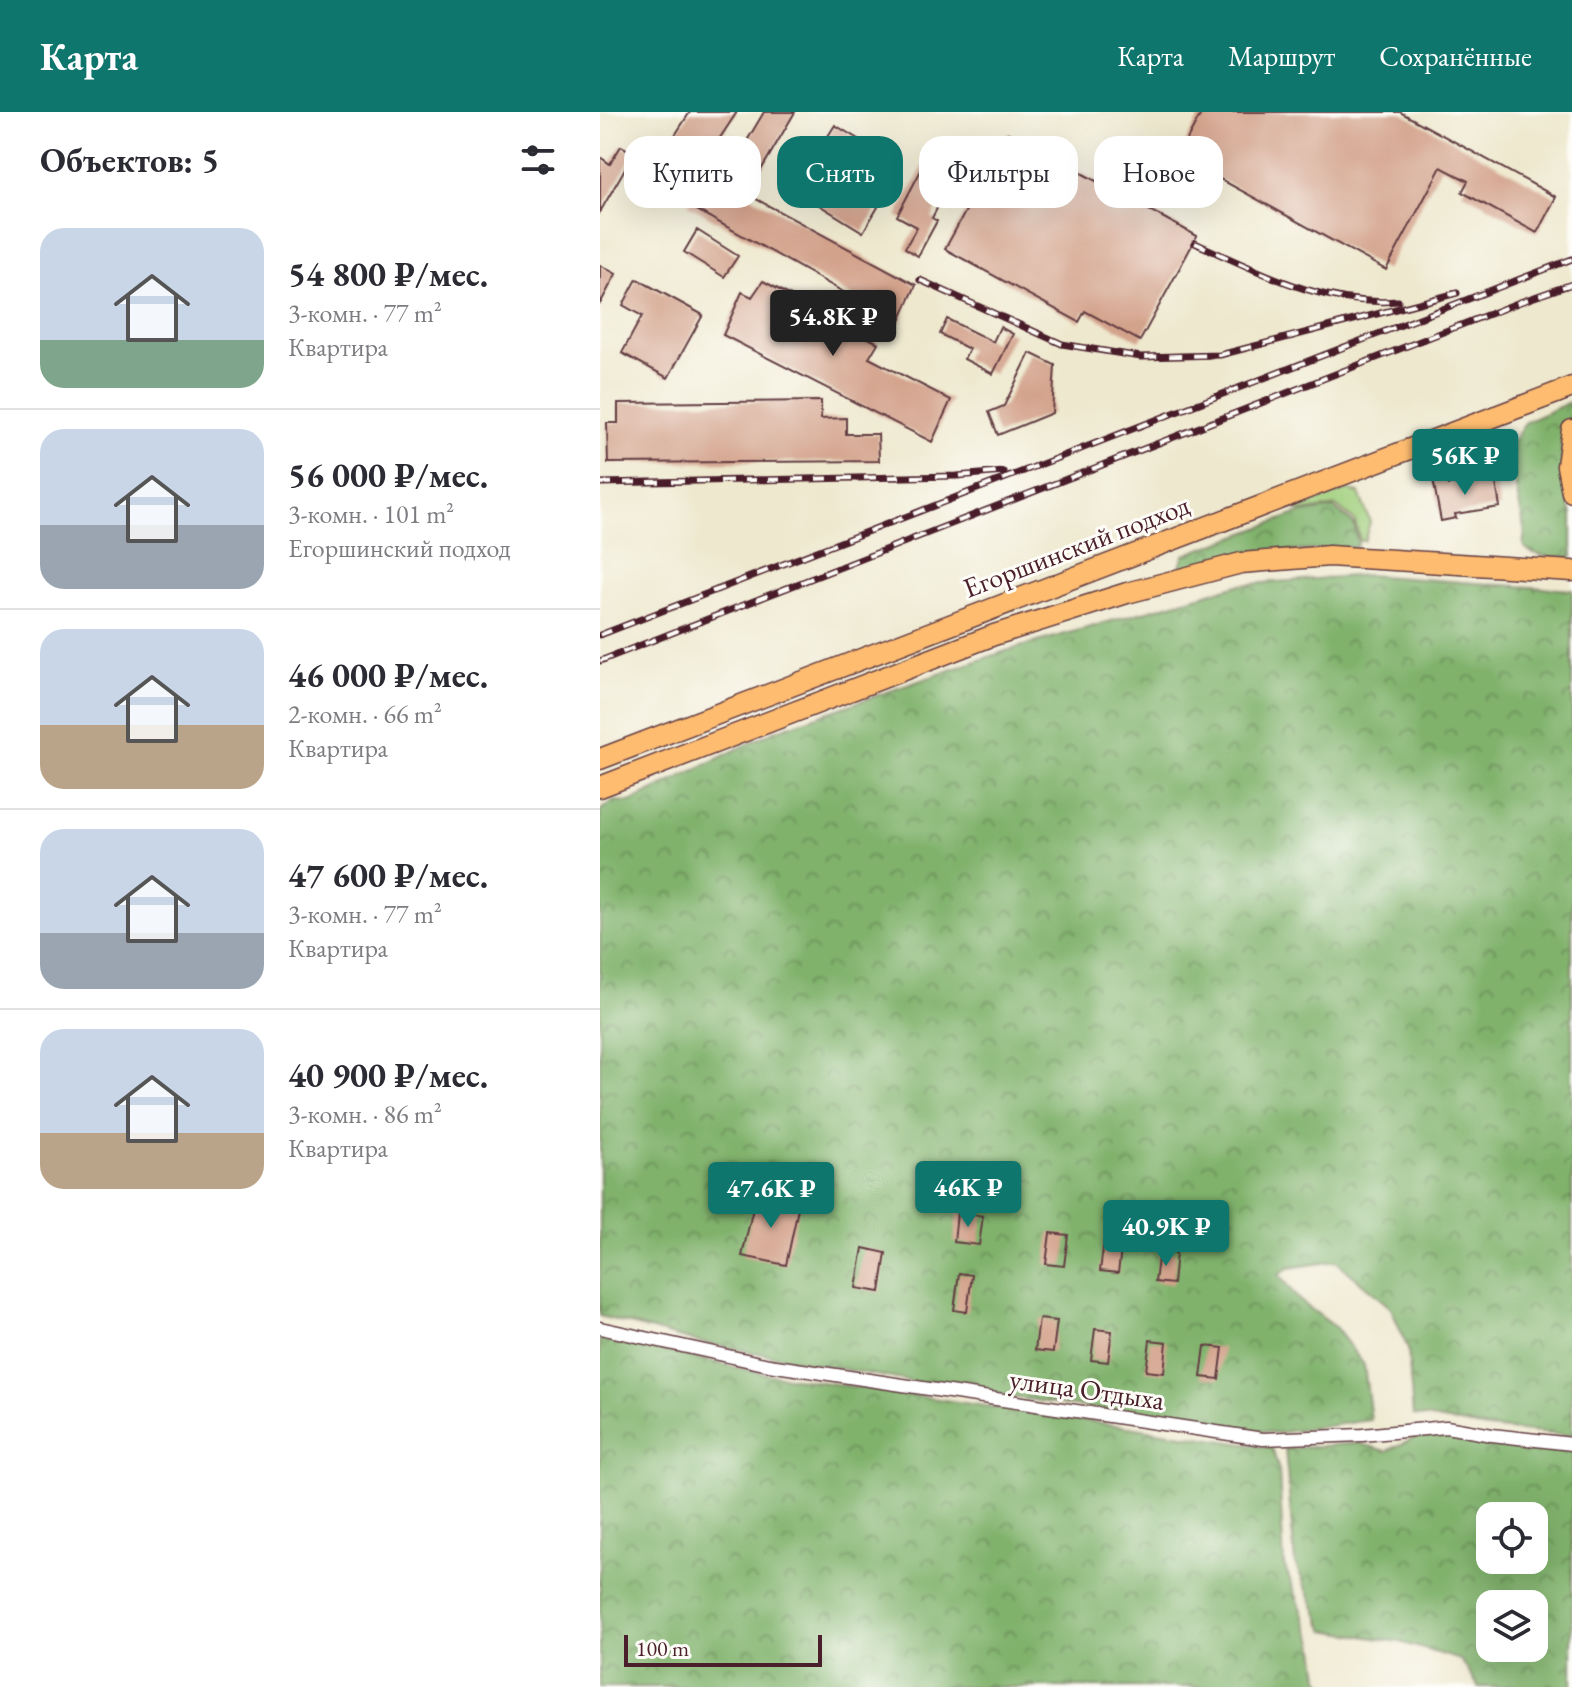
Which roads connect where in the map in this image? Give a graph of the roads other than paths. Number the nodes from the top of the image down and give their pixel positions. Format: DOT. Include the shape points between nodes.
graph roads {
  1 [pos="1572,387"];
  2 [pos="1572,430"];
  3 [pos="1572,492"];
  4 [pos="1572,571"];
  5 [pos="600,759"];
  6 [pos="600,787"];
  7 [pos="600,1328"];
  8 [pos="1572,1444"];
  1 -- 5 [label="main road, Егоршинский подход"];
  2 -- 3 [label="main road" via="1567,466"];
  4 -- 6 [label="main road, Егоршинский подход" via="1329,556 1241,563 994,635"];
  7 -- 8 [label="street, улица Отдыха" via="769,1365 1263,1439 1446,1427"];
}
